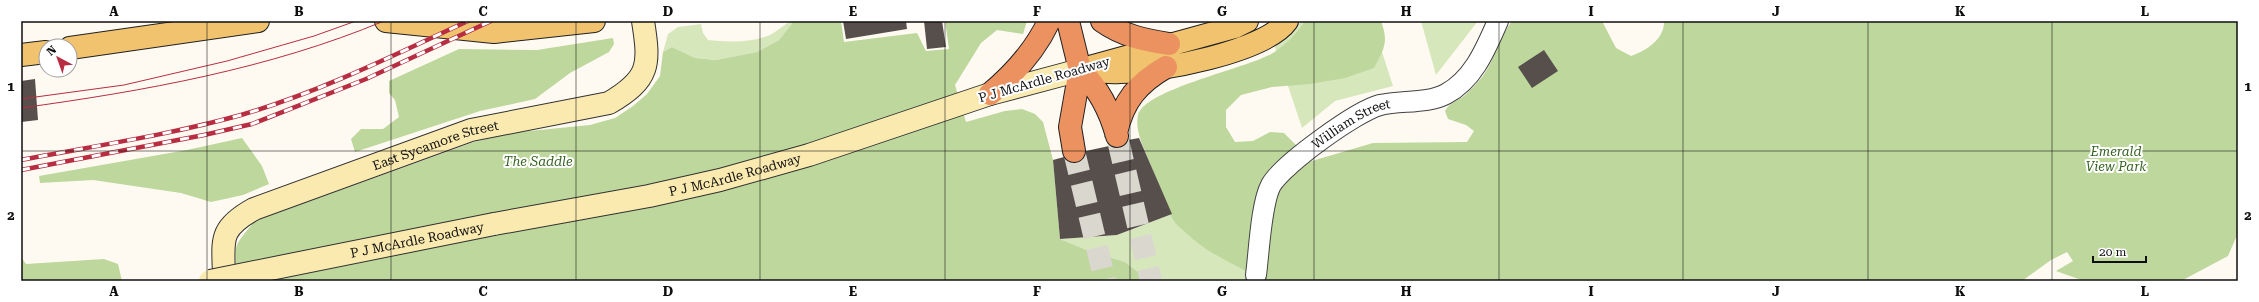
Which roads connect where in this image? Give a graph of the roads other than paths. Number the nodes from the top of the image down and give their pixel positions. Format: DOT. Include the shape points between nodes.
graph roads {
  1 [pos="258,21"];
  2 [pos="386,21"];
  3 [pos="594,21"];
  4 [pos="643,21"];
  5 [pos="1049,21"];
  6 [pos="1247,21"];
  7 [pos="1287,21"];
  8 [pos="1498,21"];
  9 [pos="1104,23"];
  10 [pos="1069,25"];
  11 [pos="1169,44"];
  12 [pos="78,47"];
  13 [pos="38,53"];
  14 [pos="21,55"];
  15 [pos="1166,67"];
  16 [pos="1080,70"];
  17 [pos="990,94"];
  18 [pos="1074,151"];
  19 [pos="1256,275"];
  20 [pos="210,281"];
  21 [pos="224,281"];
  1 -- 12 [label="main road"];
  2 -- 3 [label="main road" via="494,32"];
  4 -- 21 [label="main road, East Sycamore Street" via="647,49 646,68 637,82 624,94 609,103 471,130 254,209 237,218 224,237"];
  5 -- 17 [label="highway" via="1040,40 1024,62"];
  6 -- 11 [label="main road, P J McArdle Roadway" via="1235,27"];
  7 -- 15 [label="main road" via="1282,27 1251,44"];
  8 -- 19 [label="street, William Street" via="1484,53 1468,77 1446,94 1380,105 1358,114 1285,168 1271,186 1265,204"];
  9 -- 11 [label="highway" via="1143,40"];
  10 -- 16 [label="highway"];
  11 -- 16 [label="main road, P J McArdle Roadway"];
  13 -- 14 [label="main road"];
  15 -- 16 [label="main road" via="1120,72"];
  15 -- 16 [label="highway" via="1147,78 1135,91 1119,120 1117,136 1112,116 1102,96"];
  16 -- 17 [label="main road, P J McArdle Roadway"];
  16 -- 18 [label="highway" via="1070,127"];
  17 -- 20 [label="main road, P J McArdle Roadway, bridge" via="809,155 720,180"];
}
